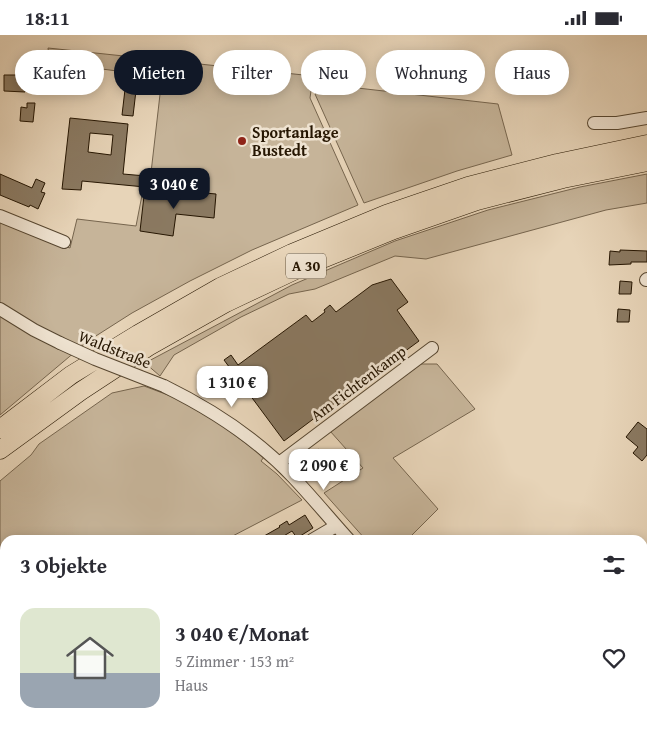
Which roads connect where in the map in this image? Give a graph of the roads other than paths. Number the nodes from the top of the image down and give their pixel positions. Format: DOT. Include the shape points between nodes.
graph roads {
  1 [pos="647,118"];
  2 [pos="594,123"];
  3 [pos="647,144"];
  4 [pos="647,162"];
  5 [pos="0,216"];
  6 [pos="64,242"];
  7 [pos="0,309"];
  8 [pos="432,348"];
  9 [pos="0,429"];
  10 [pos="0,450"];
  11 [pos="278,463"];
  12 [pos="336,526"];
  13 [pos="321,535"];
  14 [pos="344,535"];
  1 -- 2 [label="street"];
  3 -- 9 [label="highway, A 30" via="468,186 386,214 292,253 220,287 138,334 71,375"];
  4 -- 10 [label="highway, A 30" via="476,201 298,269 226,303 148,347"];
  5 -- 6 [label="street"];
  7 -- 11 [label="street, Waldstraße, bridge" via="60,343 186,397 211,411"];
  8 -- 11 [label="street, Am Fichtenkamp"];
  11 -- 12 [label="street, Waldstraße"];
  12 -- 13 [label="street"];
  12 -- 14 [label="street, Waldstraße"];
}
